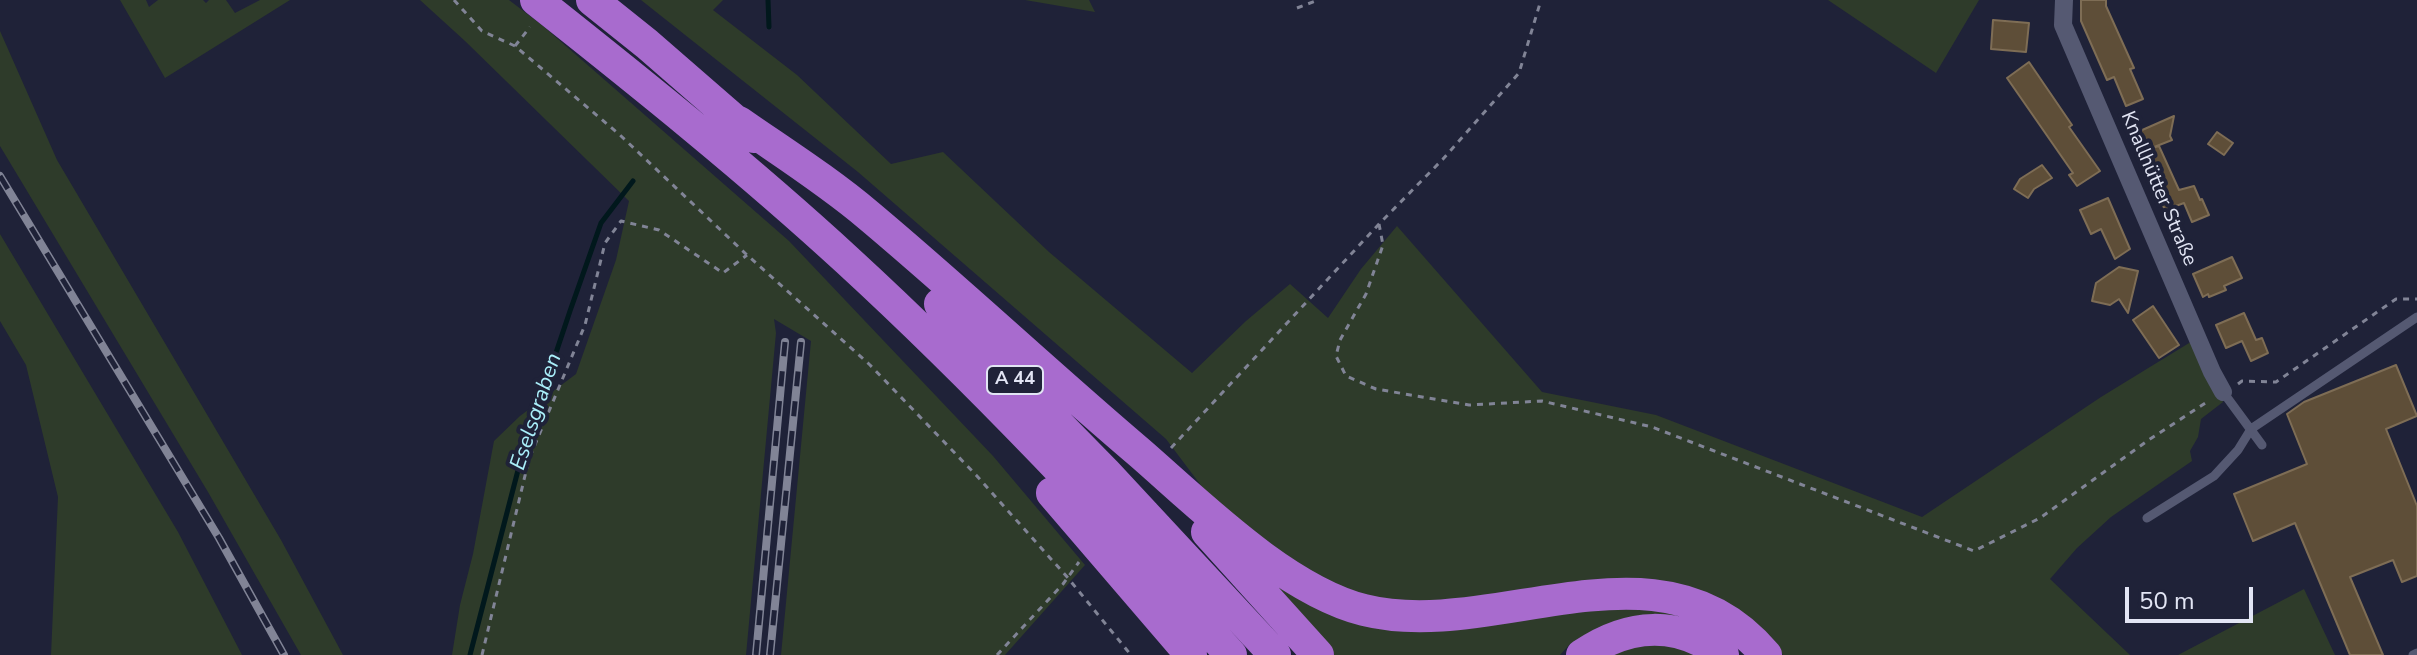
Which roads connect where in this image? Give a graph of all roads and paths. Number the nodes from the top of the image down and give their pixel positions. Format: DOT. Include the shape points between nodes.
graph roads {
  1 [pos="454,0"];
  2 [pos="592,0"];
  3 [pos="1318,0"];
  4 [pos="1541,0"];
  5 [pos="2064,0"];
  6 [pos="1297,8"];
  7 [pos="536,10"];
  8 [pos="515,46"];
  9 [pos="739,122"];
  10 [pos="720,149"];
  11 [pos="1379,224"];
  12 [pos="747,255"];
  13 [pos="2417,299"];
  14 [pos="2417,317"];
  15 [pos="2223,392"];
  16 [pos="1106,425"];
  17 [pos="2251,429"];
  18 [pos="2262,445"];
  19 [pos="1169,450"];
  20 [pos="2147,518"];
  21 [pos="1092,557"];
  22 [pos="1068,578"];
  23 [pos="482,655"];
  24 [pos="997,655"];
  25 [pos="1131,655"];
  26 [pos="1171,655"];
  27 [pos="1191,655"];
  28 [pos="1231,655"];
  29 [pos="1275,655"];
  30 [pos="1318,655"];
  31 [pos="1582,655"];
  32 [pos="1723,655"];
  33 [pos="1766,655"];
  1 -- 8 [label="path" via="482,31"];
  2 -- 9 [label="highway, A 44"];
  3 -- 6 [label="path"];
  4 -- 11 [label="path" via="1519,73"];
  5 -- 15 [label="street, Knallhütter Straße" via="2063,25"];
  7 -- 8 [label="path"];
  7 -- 10 [label="highway, A 44"];
  8 -- 12 [label="path" via="620,135"];
  9 -- 16 [label="highway" via="867,214"];
  9 -- 29 [label="highway, A 44" via="936,301"];
  10 -- 21 [label="highway" via="985,420"];
  10 -- 28 [label="highway, A 44" via="848,261 944,355"];
  11 -- 15 [label="path" via="1383,245 1336,356 1346,376 1376,389 1469,405 1542,401 1652,427 1974,551 2040,518"];
  11 -- 19 [label="path"];
  12 -- 22 [label="path" via="870,365"];
  12 -- 23 [label="path" via="723,273 659,230 621,221 605,243 585,325 529,459"];
  13 -- 15 [label="path" via="2396,299 2276,382 2242,381"];
  14 -- 17 [label="lane"];
  15 -- 17 [label="lane"];
  16 -- 30 [label="highway"];
  16 -- 33 [label="highway" via="1284,571 1364,610 1443,615 1588,595 1661,596 1729,622"];
  17 -- 18 [label="lane"];
  17 -- 20 [label="lane" via="2214,476"];
  21 -- 22 [label="path"];
  21 -- 26 [label="highway"];
  21 -- 27 [label="highway"];
  22 -- 24 [label="path"];
  22 -- 25 [label="path"];
  31 -- 32 [label="highway" via="1616,635 1646,630 1682,631"];
}
